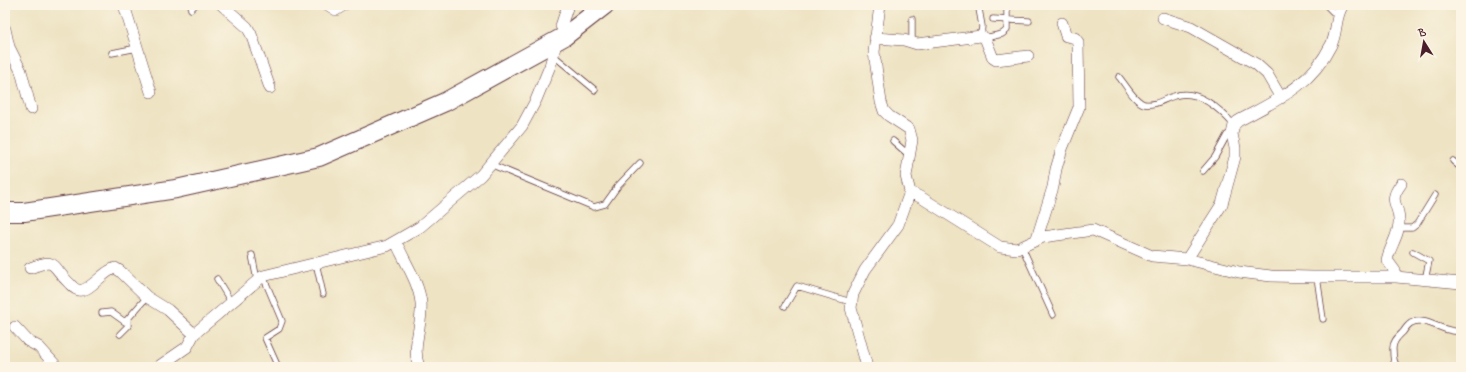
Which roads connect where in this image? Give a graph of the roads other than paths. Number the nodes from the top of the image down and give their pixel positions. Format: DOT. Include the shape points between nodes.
graph roads {
  1 [pos="124,5"];
  2 [pos="222,5"];
  3 [pos="328,5"];
  4 [pos="344,5"];
  5 [pos="568,5"];
  6 [pos="592,5"];
  7 [pos="605,5"];
  8 [pos="880,5"];
  9 [pos="1007,5"];
  10 [pos="1326,5"];
  11 [pos="1343,5"];
  12 [pos="979,9"];
  13 [pos="1337,16"];
  14 [pos="1163,18"];
  15 [pos="912,19"];
  16 [pos="993,19"];
  17 [pos="1007,20"];
  18 [pos="1029,21"];
  19 [pos="1062,23"];
  20 [pos="5,29"];
  21 [pos="983,37"];
  22 [pos="875,38"];
  23 [pos="557,40"];
  24 [pos="912,43"];
  25 [pos="137,48"];
  26 [pos="112,53"];
  27 [pos="1028,56"];
  28 [pos="1119,77"];
  29 [pos="270,88"];
  30 [pos="461,88"];
  31 [pos="595,90"];
  32 [pos="152,92"];
  33 [pos="1281,98"];
  34 [pos="31,110"];
  35 [pos="1233,130"];
  36 [pos="893,141"];
  37 [pos="910,156"];
  38 [pos="1453,161"];
  39 [pos="490,164"];
  40 [pos="640,164"];
  41 [pos="1461,168"];
  42 [pos="1203,171"];
  43 [pos="1401,184"];
  44 [pos="910,192"];
  45 [pos="1435,195"];
  46 [pos="5,201"];
  47 [pos="5,212"];
  48 [pos="1399,228"];
  49 [pos="1037,238"];
  50 [pos="396,242"];
  51 [pos="1022,247"];
  52 [pos="1413,252"];
  53 [pos="252,255"];
  54 [pos="1187,259"];
  55 [pos="316,263"];
  56 [pos="30,268"];
  57 [pos="1396,276"];
  58 [pos="1317,277"];
  59 [pos="260,278"];
  60 [pos="217,279"];
  61 [pos="1425,280"];
  62 [pos="1461,283"];
  63 [pos="323,294"];
  64 [pos="147,297"];
  65 [pos="231,302"];
  66 [pos="851,302"];
  67 [pos="785,306"];
  68 [pos="102,313"];
  69 [pos="1053,315"];
  70 [pos="1323,319"];
  71 [pos="128,320"];
  72 [pos="15,327"];
  73 [pos="1461,332"];
  74 [pos="120,334"];
  75 [pos="194,334"];
  76 [pos="57,367"];
  77 [pos="158,367"];
  78 [pos="278,367"];
  79 [pos="419,367"];
  80 [pos="867,367"];
  81 [pos="1398,367"];
  1 -- 25 [label="street"];
  2 -- 29 [label="street" via="247,27"];
  3 -- 4 [label="street" via="336,10"];
  5 -- 23 [label="street"];
  6 -- 23 [label="highway"];
  7 -- 23 [label="highway"];
  8 -- 22 [label="street"];
  9 -- 17 [label="lane"];
  10 -- 13 [label="lane"];
  11 -- 13 [label="street"];
  12 -- 21 [label="lane"];
  13 -- 33 [label="street" via="1333,40 1322,62 1303,82"];
  14 -- 33 [label="street" via="1191,27 1256,64 1267,74"];
  15 -- 24 [label="lane"];
  16 -- 17 [label="lane"];
  17 -- 18 [label="lane"];
  17 -- 21 [label="lane" via="1005,33"];
  19 -- 49 [label="street" via="1066,36 1078,42 1079,107 1060,156"];
  20 -- 34 [label="street" via="9,47 21,71"];
  21 -- 24 [label="street"];
  21 -- 27 [label="street" via="996,60"];
  22 -- 24 [label="street"];
  22 -- 37 [label="street" via="874,52 881,102 889,116 909,129 912,140"];
  23 -- 30 [label="highway"];
  23 -- 31 [label="lane"];
  23 -- 39 [label="street" via="536,100 522,126"];
  25 -- 26 [label="lane"];
  25 -- 32 [label="street"];
  28 -- 35 [label="lane" via="1137,100 1144,104 1160,102 1181,94 1207,100 1226,116"];
  30 -- 46 [label="highway" via="315,147 177,179 22,201"];
  30 -- 47 [label="highway" via="445,102 320,157 176,189 24,212"];
  33 -- 35 [label="street" via="1238,121"];
  35 -- 42 [label="lane"];
  35 -- 54 [label="street" via="1235,157 1222,204"];
  36 -- 37 [label="lane"];
  37 -- 44 [label="street" via="906,176"];
  38 -- 41 [label="lane"];
  39 -- 40 [label="lane" via="594,207 605,204 618,186"];
  39 -- 50 [label="street" via="451,202"];
  43 -- 48 [label="street" via="1394,194 1394,204 1400,218"];
  44 -- 51 [label="street" via="1000,247"];
  44 -- 66 [label="street" via="898,225 865,270"];
  45 -- 48 [label="lane" via="1417,224 1412,228"];
  48 -- 57 [label="street" via="1388,260"];
  49 -- 51 [label="street"];
  49 -- 54 [label="street" via="1093,230 1152,256"];
  50 -- 55 [label="street"];
  50 -- 79 [label="street" via="420,299 420,329 416,354"];
  51 -- 69 [label="lane"];
  52 -- 61 [label="lane" via="1429,260"];
  53 -- 59 [label="lane"];
  54 -- 58 [label="street" via="1239,272"];
  55 -- 59 [label="street"];
  55 -- 63 [label="lane"];
  56 -- 64 [label="street" via="49,263 55,266 74,289 80,291 115,268"];
  57 -- 58 [label="street"];
  57 -- 61 [label="street"];
  58 -- 70 [label="lane"];
  59 -- 65 [label="street"];
  59 -- 78 [label="lane" via="282,321 279,329 265,338"];
  60 -- 65 [label="lane"];
  61 -- 62 [label="street"];
  64 -- 71 [label="lane"];
  64 -- 75 [label="street" via="168,310"];
  65 -- 75 [label="street"];
  66 -- 67 [label="lane" via="797,286"];
  66 -- 80 [label="street"];
  68 -- 71 [label="lane" via="111,312 122,321"];
  71 -- 74 [label="lane" via="128,326"];
  72 -- 76 [label="street" via="28,341 39,347"];
  73 -- 81 [label="lane" via="1445,330 1425,321 1411,323 1392,346 1395,365"];
  75 -- 77 [label="street" via="187,347"];
}
